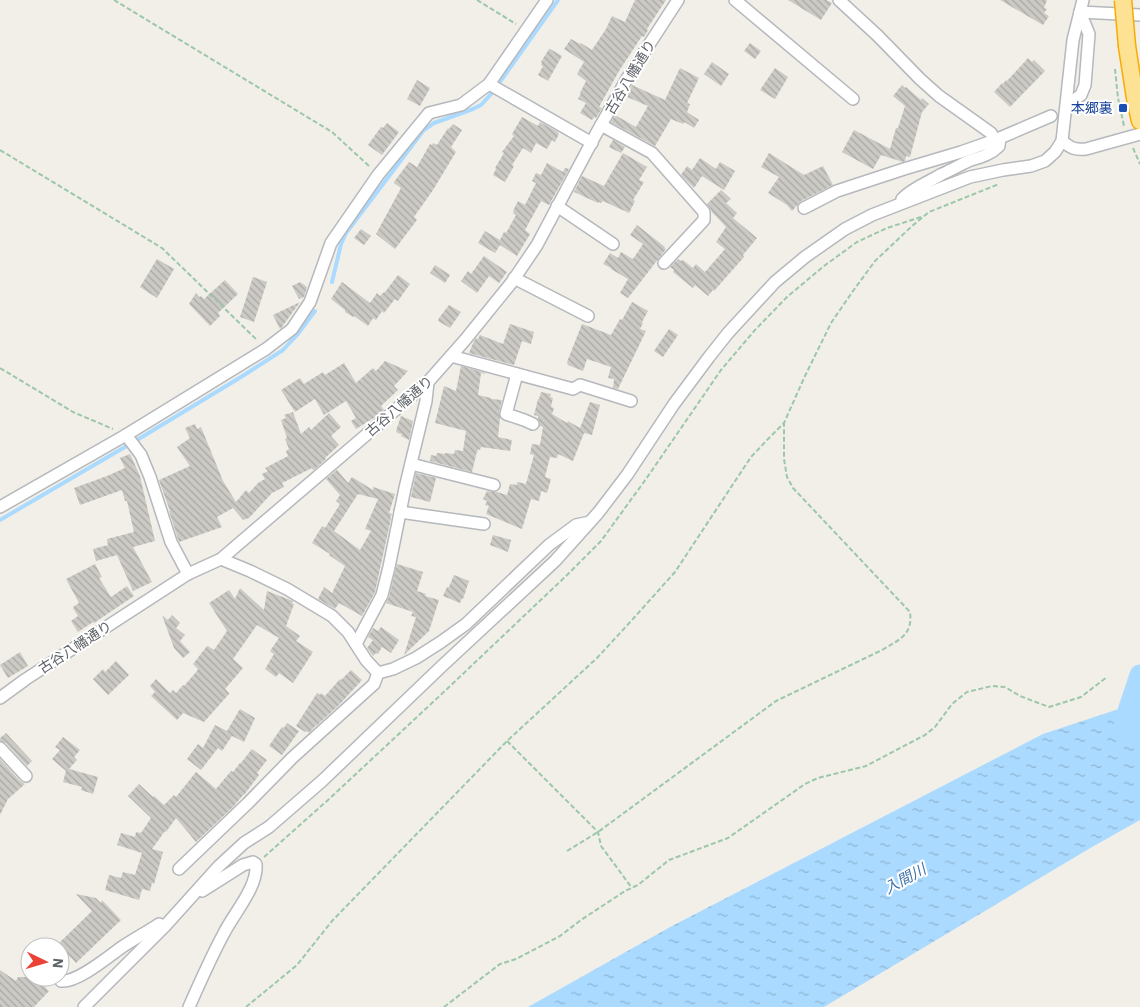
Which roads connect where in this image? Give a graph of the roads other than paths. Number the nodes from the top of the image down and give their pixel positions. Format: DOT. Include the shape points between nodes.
graph roads {
  1 [pos="547,0"];
  2 [pos="678,0"];
  3 [pos="734,0"];
  4 [pos="839,0"];
  5 [pos="1123,0"];
  6 [pos="1081,6"];
  7 [pos="1140,15"];
  8 [pos="489,84"];
  9 [pos="852,99"];
  10 [pos="1071,102"];
  11 [pos="1051,116"];
  12 [pos="1140,120"];
  13 [pos="601,125"];
  14 [pos="1140,134"];
  15 [pos="998,139"];
  16 [pos="1062,140"];
  17 [pos="592,142"];
  18 [pos="898,204"];
  19 [pos="557,206"];
  20 [pos="804,208"];
  21 [pos="613,244"];
  22 [pos="664,263"];
  23 [pos="514,278"];
  24 [pos="588,316"];
  25 [pos="451,356"];
  26 [pos="516,374"];
  27 [pos="428,382"];
  28 [pos="631,401"];
  29 [pos="533,424"];
  30 [pos="126,435"];
  31 [pos="411,464"];
  32 [pos="494,485"];
  33 [pos="0,507"];
  34 [pos="400,512"];
  35 [pos="590,522"];
  36 [pos="484,524"];
  37 [pos="221,559"];
  38 [pos="188,574"];
  39 [pos="356,644"];
  40 [pos="378,673"];
  41 [pos="0,698"];
  42 [pos="0,748"];
  43 [pos="26,776"];
  44 [pos="179,869"];
  45 [pos="189,898"];
  46 [pos="165,926"];
  47 [pos="70,980"];
  48 [pos="84,1007"];
  49 [pos="189,1007"];
  1 -- 8 [label="street"];
  2 -- 13 [label="street, 古谷八幡通り"];
  3 -- 9 [label="street"];
  4 -- 15 [label="street" via="939,96"];
  5 -- 12 [label="highway, bridge"];
  6 -- 7 [label="street"];
  6 -- 10 [label="street" via="1089,34 1085,85 1078,99"];
  6 -- 16 [label="street" via="1073,40"];
  8 -- 17 [label="street"];
  8 -- 30 [label="street" via="461,105 429,113 378,175 331,243 310,302 292,329 266,349"];
  11 -- 15 [label="street"];
  13 -- 17 [label="street, 古谷八幡通り"];
  13 -- 22 [label="street" via="652,153 704,212 704,220"];
  14 -- 16 [label="street" via="1077,150"];
  15 -- 18 [label="street" via="999,146 993,152 919,187"];
  15 -- 20 [label="street" via="837,191"];
  16 -- 18 [label="street" via="1046,160 1031,166 970,177"];
  17 -- 19 [label="street, 古谷八幡通り"];
  18 -- 35 [label="street" via="845,229 775,282 714,351"];
  19 -- 21 [label="street"];
  19 -- 23 [label="street, 古谷八幡通り"];
  23 -- 24 [label="street"];
  23 -- 25 [label="street, 古谷八幡通り"];
  25 -- 26 [label="street"];
  25 -- 27 [label="street, 古谷八幡通り"];
  26 -- 28 [label="street" via="573,389 580,385"];
  26 -- 29 [label="street" via="506,414"];
  27 -- 31 [label="street"];
  27 -- 37 [label="street, 古谷八幡通り"];
  30 -- 33 [label="street"];
  30 -- 38 [label="street" via="150,477 171,542"];
  31 -- 32 [label="street"];
  31 -- 34 [label="street"];
  34 -- 36 [label="street"];
  34 -- 39 [label="street" via="382,595"];
  35 -- 40 [label="street" via="576,525 548,545 466,624 441,642 416,658"];
  35 -- 45 [label="street" via="555,561 322,781 269,827 244,843"];
  37 -- 38 [label="street, 古谷八幡通り"];
  37 -- 39 [label="street" via="287,589 332,616"];
  38 -- 41 [label="street, 古谷八幡通り"];
  39 -- 40 [label="street"];
  40 -- 44 [label="street" via="374,684 292,758"];
  42 -- 43 [label="street"];
  45 -- 46 [label="street"];
  45 -- 49 [label="street" via="243,865 256,864 255,877"];
  46 -- 47 [label="street" via="159,924"];
  46 -- 48 [label="street"];
}
